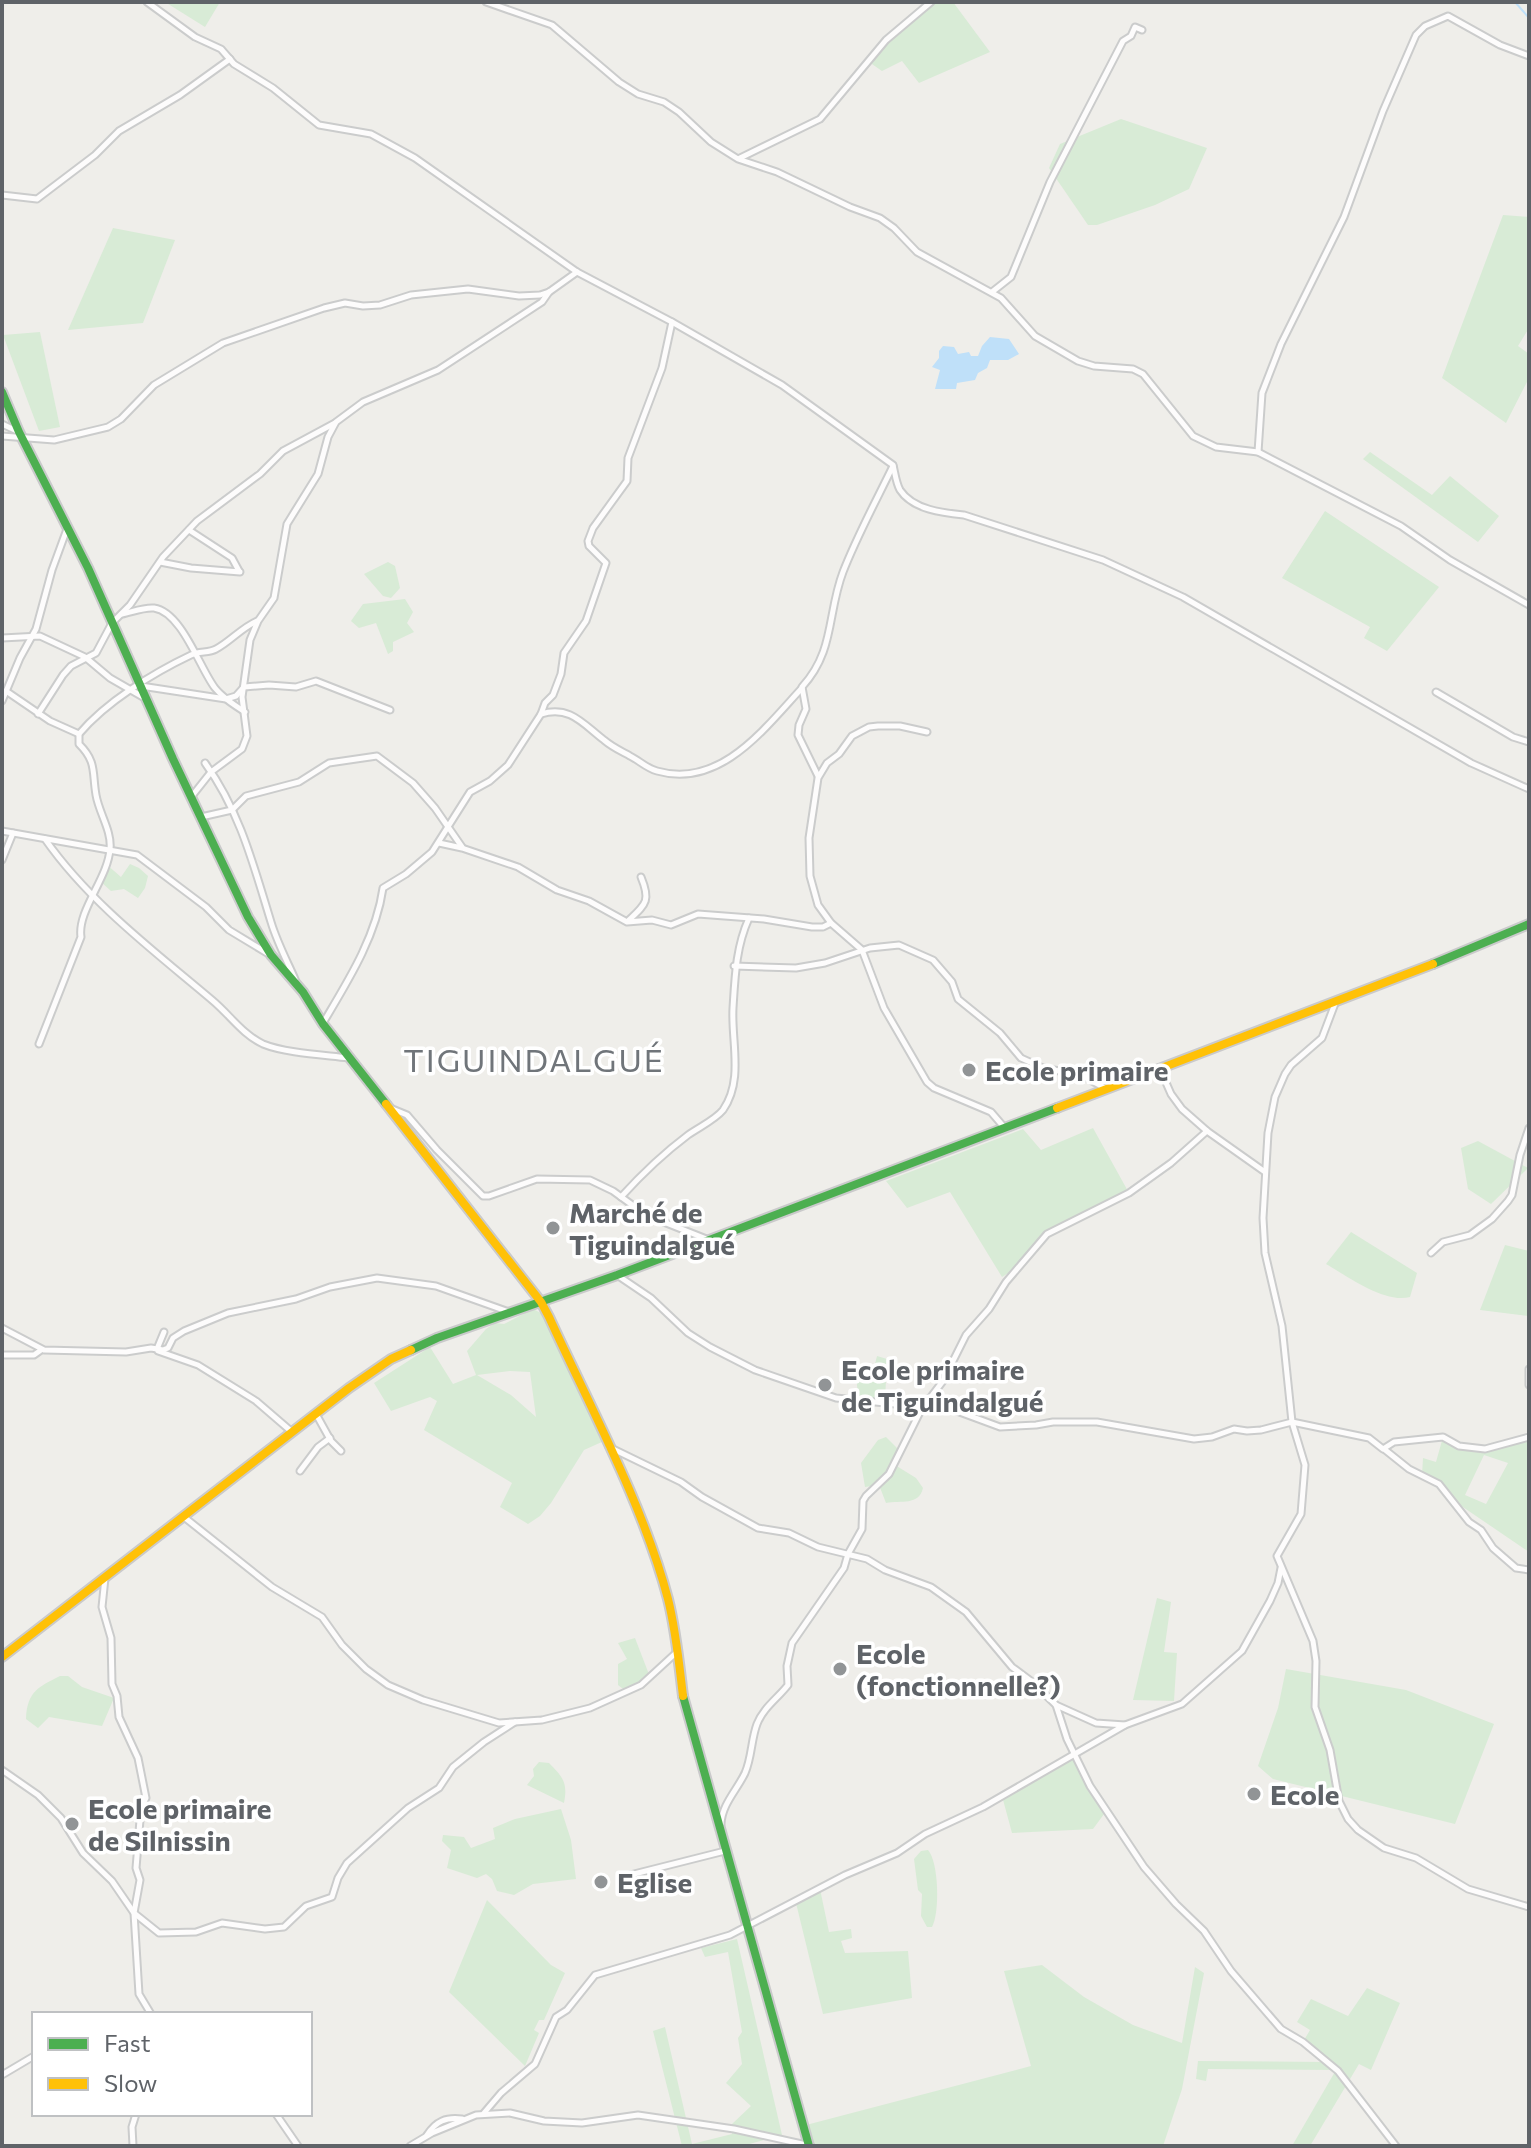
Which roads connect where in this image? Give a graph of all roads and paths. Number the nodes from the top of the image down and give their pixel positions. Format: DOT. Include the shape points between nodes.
graph roads {
  1 [pos="147,2"];
  2 [pos="486,2"];
  3 [pos="931,2"];
  4 [pos="498,3"];
  5 [pos="1142,30"];
  6 [pos="1529,56"];
  7 [pos="230,59"];
  8 [pos="738,159"];
  9 [pos="2,195"];
  10 [pos="577,272"];
  11 [pos="549,292"];
  12 [pos="992,292"];
  13 [pos="672,322"];
  14 [pos="2,392"];
  15 [pos="336,422"];
  16 [pos="2,424"];
  17 [pos="2,436"];
  18 [pos="21,436"];
  19 [pos="1258,452"];
  20 [pos="893,465"];
  21 [pos="67,529"];
  22 [pos="189,530"];
  23 [pos="160,562"];
  24 [pos="1529,605"];
  25 [pos="121,615"];
  26 [pos="258,621"];
  27 [pos="112,623"];
  28 [pos="33,636"];
  29 [pos="2,638"];
  30 [pos="197,653"];
  31 [pos="85,657"];
  32 [pos="244,687"];
  33 [pos="802,687"];
  34 [pos="137,688"];
  35 [pos="6,691"];
  36 [pos="1436,692"];
  37 [pos="226,699"];
  38 [pos="2,701"];
  39 [pos="390,710"];
  40 [pos="245,712"];
  41 [pos="38,714"];
  42 [pos="541,714"];
  43 [pos="927,732"];
  44 [pos="79,734"];
  45 [pos="1529,742"];
  46 [pos="205,763"];
  47 [pos="211,772"];
  48 [pos="818,778"];
  49 [pos="1529,789"];
  50 [pos="192,797"];
  51 [pos="232,810"];
  52 [pos="201,817"];
  53 [pos="448,830"];
  54 [pos="2,831"];
  55 [pos="13,833"];
  56 [pos="45,839"];
  57 [pos="439,843"];
  58 [pos="462,848"];
  59 [pos="110,849"];
  60 [pos="2,860"];
  61 [pos="641,877"];
  62 [pos="94,896"];
  63 [pos="749,918"];
  64 [pos="627,922"];
  65 [pos="831,923"];
  66 [pos="1529,924"];
  67 [pos="862,950"];
  68 [pos="271,955"];
  69 [pos="734,966"];
  70 [pos="297,984"];
  71 [pos="1336,1001"];
  72 [pos="323,1024"];
  73 [pos="39,1044"];
  74 [pos="348,1058"];
  75 [pos="1160,1068"];
  76 [pos="1106,1089"];
  77 [pos="390,1108"];
  78 [pos="1003,1126"];
  79 [pos="1529,1128"];
  80 [pos="1207,1131"];
  81 [pos="1265,1172"];
  82 [pos="621,1197"];
  83 [pos="709,1240"];
  84 [pos="1431,1253"];
  85 [pos="617,1275"];
  86 [pos="541,1302"];
  87 [pos="511,1312"];
  88 [pos="2,1328"];
  89 [pos="164,1332"];
  90 [pos="154,1348"];
  91 [pos="42,1350"];
  92 [pos="2,1355"];
  93 [pos="1529,1369"];
  94 [pos="1529,1385"];
  95 [pos="924,1407"];
  96 [pos="316,1414"];
  97 [pos="1292,1422"];
  98 [pos="293,1433"];
  99 [pos="1529,1437"];
  100 [pos="330,1438"];
  101 [pos="608,1447"];
  102 [pos="1383,1449"];
  103 [pos="341,1451"];
  104 [pos="300,1471"];
  105 [pos="184,1517"];
  106 [pos="848,1554"];
  107 [pos="1281,1567"];
  108 [pos="1529,1570"];
  109 [pos="105,1578"];
  110 [pos="679,1651"];
  111 [pos="2,1657"];
  112 [pos="1056,1705"];
  113 [pos="515,1722"];
  114 [pos="1125,1725"];
  115 [pos="1074,1753"];
  116 [pos="2,1770"];
  117 [pos="721,1833"];
  118 [pos="726,1851"];
  119 [pos="622,1877"];
  120 [pos="1529,1907"];
  121 [pos="134,1913"];
  122 [pos="747,1927"];
  123 [pos="150,2012"];
  124 [pos="32,2057"];
  125 [pos="2,2075"];
  126 [pos="484,2113"];
  127 [pos="135,2116"];
  128 [pos="277,2116"];
  129 [pos="133,2146"];
  130 [pos="298,2146"];
  131 [pos="410,2146"];
  132 [pos="810,2146"];
  133 [pos="1396,2146"];
  1 -- 7 [label="street"];
  2 -- 4 [label="street"];
  3 -- 8 [label="street" via="886,40 820,119"];
  4 -- 8 [label="street" via="552,25 619,82 664,102"];
  5 -- 12 [label="street" via="1135,27 1123,41 1050,182 1011,277"];
  6 -- 19 [label="street" via="1448,16 1418,32 1344,217 1262,393"];
  7 -- 9 [label="street" via="119,131 37,199"];
  7 -- 10 [label="street" via="319,125 371,134 415,158"];
  8 -- 12 [label="street" via="880,218 917,252"];
  10 -- 11 [label="street"];
  10 -- 13 [label="street"];
  11 -- 15 [label="street" via="542,302 452,361 363,402"];
  11 -- 18 [label="street" via="519,296 468,289 411,295 380,305 324,308 223,343 154,385 108,427 54,440"];
  12 -- 19 [label="street" via="1035,336 1078,361 1143,374 1193,436 1216,447"];
  13 -- 20 [label="street" via="782,385"];
  13 -- 42 [label="street" via="662,368 628,458 627,481 588,541 606,563 600,583 586,621 564,653 557,684"];
  14 -- 18 [label="street"];
  15 -- 22 [label="street" via="283,451"];
  15 -- 26 [label="street" via="318,474 287,524 277,589"];
  16 -- 18 [label="street"];
  17 -- 18 [label="street"];
  18 -- 21 [label="street"];
  19 -- 24 [label="street" via="1401,526"];
  20 -- 33 [label="street" via="842,575 827,647"];
  20 -- 49 [label="street" via="905,496 924,506 1117,566 1183,597 1471,763"];
  21 -- 27 [label="street"];
  21 -- 28 [label="street"];
  22 -- 23 [label="street"];
  22 -- 23 [label="street" via="232,558 240,572"];
  23 -- 25 [label="street"];
  25 -- 27 [label="street"];
  25 -- 30 [label="street" via="156,608"];
  26 -- 30 [label="street" via="215,650"];
  26 -- 32 [label="street"];
  27 -- 31 [label="street" via="96,653"];
  27 -- 34 [label="street"];
  28 -- 29 [label="street"];
  28 -- 31 [label="street"];
  28 -- 35 [label="street"];
  30 -- 34 [label="street"];
  30 -- 37 [label="street" via="213,686"];
  31 -- 34 [label="street" via="110,678"];
  31 -- 41 [label="street" via="63,675"];
  32 -- 37 [label="street"];
  32 -- 39 [label="street" via="296,687 316,681"];
  32 -- 40 [label="street"];
  33 -- 42 [label="street" via="761,733 721,764 697,773 651,769 580,720 560,711"];
  33 -- 48 [label="street" via="806,709 798,735"];
  34 -- 37 [label="street"];
  34 -- 44 [label="street" via="104,708"];
  34 -- 50 [label="street"];
  35 -- 38 [label="street"];
  35 -- 41 [label="street"];
  36 -- 45 [label="street"];
  37 -- 40 [label="street"];
  40 -- 47 [label="street" via="242,749"];
  41 -- 44 [label="street"];
  42 -- 53 [label="street" via="508,765 468,794"];
  43 -- 48 [label="street" via="869,727 852,736"];
  44 -- 59 [label="street" via="79,744 93,762"];
  46 -- 47 [label="street"];
  47 -- 50 [label="street"];
  47 -- 51 [label="street"];
  48 -- 65 [label="street" via="810,876 818,905"];
  50 -- 52 [label="street"];
  51 -- 52 [label="street"];
  51 -- 53 [label="street" via="246,796 299,782 329,763 377,756 413,783"];
  51 -- 70 [label="street"];
  52 -- 68 [label="street"];
  53 -- 57 [label="street"];
  53 -- 58 [label="street"];
  54 -- 55 [label="street"];
  55 -- 56 [label="street"];
  55 -- 60 [label="street"];
  56 -- 59 [label="street"];
  56 -- 62 [label="street"];
  57 -- 58 [label="street"];
  57 -- 72 [label="street" via="383,888 359,962"];
  58 -- 64 [label="street" via="518,867"];
  59 -- 62 [label="street"];
  59 -- 68 [label="street" via="137,855 229,930"];
  61 -- 64 [label="street" via="647,897"];
  62 -- 73 [label="street"];
  62 -- 74 [label="street" via="255,1039 276,1048"];
  63 -- 64 [label="street" via="698,914 671,925"];
  63 -- 65 [label="street" via="812,927"];
  63 -- 69 [label="street"];
  65 -- 67 [label="street"];
  66 -- 71 [label="street"];
  67 -- 69 [label="street" via="796,968"];
  67 -- 76 [label="street" via="899,945 933,960 952,982 958,999 1021,1058 1081,1075"];
  67 -- 78 [label="street" via="884,1008 927,1082 991,1112"];
  68 -- 70 [label="street"];
  69 -- 82 [label="street" via="736,1056 724,1108"];
  70 -- 72 [label="street"];
  71 -- 75 [label="street"];
  71 -- 81 [label="street" via="1322,1038 1291,1065 1279,1085"];
  72 -- 74 [label="street"];
  74 -- 77 [label="street"];
  75 -- 76 [label="street"];
  75 -- 80 [label="street" via="1175,1101"];
  76 -- 78 [label="street"];
  77 -- 82 [label="street" via="407,1115 483,1196 550,1177 590,1180"];
  77 -- 86 [label="street"];
  78 -- 83 [label="street"];
  79 -- 84 [label="street" via="1508,1201 1470,1235 1443,1242"];
  80 -- 81 [label="street"];
  80 -- 95 [label="street" via="1129,1193 1047,1234 966,1335"];
  81 -- 97 [label="street" via="1265,1253 1282,1326"];
  82 -- 83 [label="street" via="646,1215"];
  83 -- 85 [label="street"];
  85 -- 86 [label="street"];
  85 -- 95 [label="street" via="688,1333 755,1370 836,1398"];
  86 -- 87 [label="street"];
  86 -- 101 [label="street"];
  87 -- 90 [label="street" via="436,1286 377,1278 228,1313 184,1331 168,1348"];
  87 -- 96 [label="street" via="391,1359"];
  88 -- 91 [label="street"];
  89 -- 90 [label="street"];
  90 -- 91 [label="street"];
  90 -- 98 [label="street" via="198,1365 256,1401"];
  91 -- 92 [label="street"];
  93 -- 94 [label="street"];
  95 -- 97 [label="street" via="968,1413 1000,1427 1097,1422 1198,1439"];
  95 -- 106 [label="street" via="889,1474 863,1501 862,1529"];
  96 -- 98 [label="street"];
  96 -- 100 [label="street"];
  97 -- 102 [label="street" via="1369,1438"];
  97 -- 107 [label="street" via="1305,1479 1301,1514 1277,1556"];
  98 -- 105 [label="street"];
  99 -- 102 [label="street" via="1485,1449 1459,1446 1443,1437 1394,1442"];
  100 -- 103 [label="street"];
  100 -- 104 [label="street"];
  101 -- 106 [label="street" via="758,1528"];
  101 -- 110 [label="street" via="667,1596"];
  102 -- 108 [label="street" via="1439,1484 1493,1548 1516,1568"];
  105 -- 109 [label="street"];
  105 -- 113 [label="street" via="272,1587 322,1617 350,1653 388,1685 499,1723"];
  106 -- 112 [label="street" via="949,1599"];
  106 -- 117 [label="street" via="837,1581 792,1643 788,1685 757,1725 753,1753 725,1807"];
  107 -- 114 [label="street" via="1251,1639 1231,1663 1182,1704"];
  107 -- 120 [label="street" via="1313,1641 1315,1707 1348,1819 1384,1848 1416,1858 1468,1889"];
  109 -- 111 [label="street"];
  109 -- 121 [label="street" via="102,1607 111,1638 119,1717 138,1758 146,1798"];
  110 -- 113 [label="street" via="641,1685 619,1696 590,1708"];
  110 -- 117 [label="street" via="684,1702"];
  112 -- 114 [label="street" via="1096,1723"];
  112 -- 115 [label="street"];
  113 -- 121 [label="street" via="453,1767 439,1788 408,1808 347,1863 332,1897 306,1906 284,1927 222,1923 196,1932 159,1933"];
  114 -- 115 [label="street"];
  115 -- 122 [label="street" via="897,1853"];
  115 -- 133 [label="street" via="1090,1786 1158,1884 1204,1931 1281,2029 1338,2071"];
  116 -- 121 [label="street" via="61,1818"];
  117 -- 118 [label="street"];
  118 -- 119 [label="street"];
  118 -- 122 [label="street"];
  121 -- 123 [label="street" via="139,1994"];
  122 -- 126 [label="street" via="595,1975 556,2017 535,2064"];
  122 -- 132 [label="street"];
  124 -- 125 [label="street"];
  126 -- 131 [label="street"];
  126 -- 132 [label="street" via="582,2123 638,2115"];
  127 -- 129 [label="street"];
  128 -- 130 [label="street"];
}
